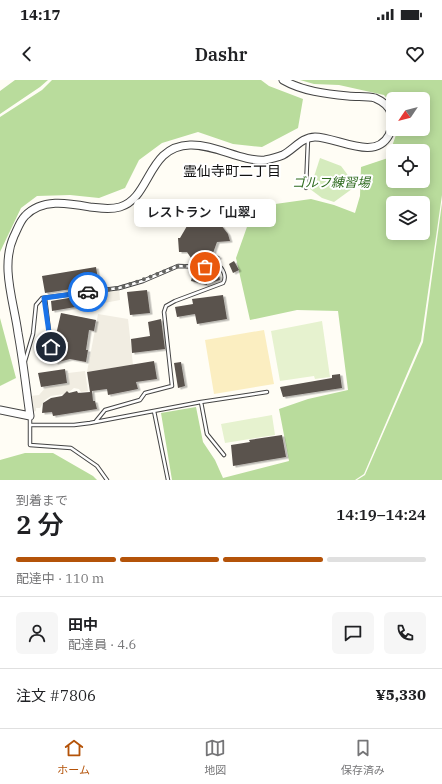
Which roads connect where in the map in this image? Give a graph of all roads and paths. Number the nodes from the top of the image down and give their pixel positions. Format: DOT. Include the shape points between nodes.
graph roads {
  1 [pos="282,80"];
  2 [pos="308,137"];
  3 [pos="306,188"];
  4 [pos="44,298"];
  5 [pos="60,346"];
  6 [pos="23,367"];
  7 [pos="267,392"];
  8 [pos="201,402"];
  9 [pos="0,410"];
  10 [pos="154,412"];
  11 [pos="30,416"];
  12 [pos="96,422"];
  13 [pos="30,425"];
  14 [pos="224,455"];
  15 [pos="107,480"];
  16 [pos="168,480"];
  1 -- 2 [label="street" via="291,85 329,94 374,98 385,104 391,113 393,126 388,137 378,146 366,148"];
  2 -- 3 [label="lane"];
  2 -- 6 [label="street" via="282,155 264,160 250,159 206,146 189,145 174,148 162,156 154,166 136,197 122,206 106,209 62,202 36,208 24,216 13,238 8,258 8,273"];
  4 -- 5 [label="lane" via="51,347"];
  4 -- 6 [label="lane" via="36,305 33,334"];
  4 -- 12 [label="lane" via="119,288 178,266 205,267 218,264 222,269 225,278 223,283 166,306 164,312 172,386 145,393 140,400 105,410"];
  6 -- 11 [label="street"];
  7 -- 8 [label="lane"];
  8 -- 10 [label="lane"];
  8 -- 14 [label="lane" via="207,434"];
  9 -- 11 [label="street"];
  10 -- 12 [label="lane"];
  10 -- 16 [label="lane"];
  11 -- 13 [label="lane"];
  12 -- 13 [label="lane"];
  13 -- 15 [label="lane" via="30,446 71,448 97,466"];
}
